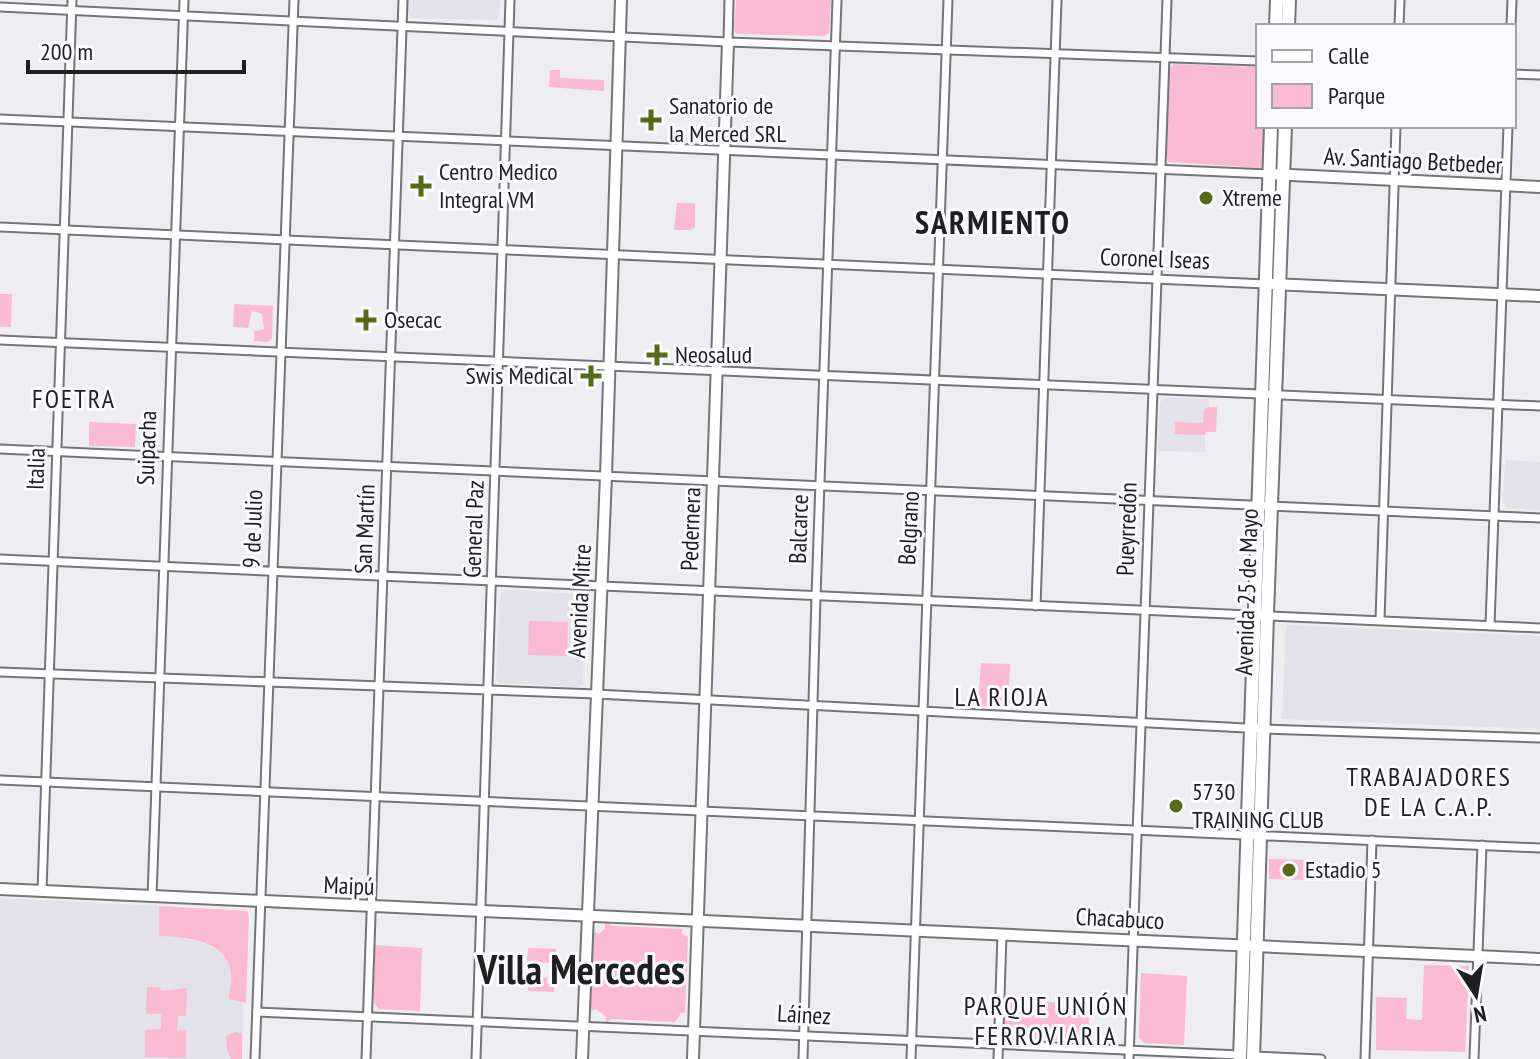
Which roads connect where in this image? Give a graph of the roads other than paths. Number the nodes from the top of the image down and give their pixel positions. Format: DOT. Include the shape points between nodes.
graph roads {
  1 [pos="72,0"];
  2 [pos="184,0"];
  3 [pos="294,0"];
  4 [pos="403,0"];
  5 [pos="510,0"];
  6 [pos="621,0"];
  7 [pos="729,0"];
  8 [pos="837,0"];
  9 [pos="948,0"];
  10 [pos="1057,0"];
  11 [pos="1167,0"];
  12 [pos="1277,0"];
  13 [pos="1289,0"];
  14 [pos="1400,0"];
  15 [pos="1512,0"];
  16 [pos="0,7"];
  17 [pos="72,10"];
  18 [pos="184,14"];
  19 [pos="293,19"];
  20 [pos="1276,24"];
  21 [pos="1288,24"];
  22 [pos="1399,24"];
  23 [pos="1511,24"];
  24 [pos="403,25"];
  25 [pos="509,30"];
  26 [pos="620,36"];
  27 [pos="728,42"];
  28 [pos="836,45"];
  29 [pos="946,50"];
  30 [pos="1054,55"];
  31 [pos="1165,57"];
  32 [pos="1256,61"];
  33 [pos="1516,74"];
  34 [pos="1540,75"];
  35 [pos="0,119"];
  36 [pos="67,121"];
  37 [pos="179,125"];
  38 [pos="1271,128"];
  39 [pos="1285,128"];
  40 [pos="1396,128"];
  41 [pos="1508,128"];
  42 [pos="289,130"];
  43 [pos="399,135"];
  44 [pos="506,139"];
  45 [pos="616,144"];
  46 [pos="724,150"];
  47 [pos="832,154"];
  48 [pos="943,159"];
  49 [pos="1051,164"];
  50 [pos="1160,169"];
  51 [pos="1269,174"];
  52 [pos="1284,175"];
  53 [pos="1395,180"];
  54 [pos="1505,185"];
  55 [pos="1540,187"];
  56 [pos="0,227"];
  57 [pos="64,230"];
  58 [pos="175,235"];
  59 [pos="284,240"];
  60 [pos="395,243"];
  61 [pos="503,248"];
  62 [pos="613,255"];
  63 [pos="721,261"];
  64 [pos="829,266"];
  65 [pos="939,271"];
  66 [pos="1046,275"];
  67 [pos="1156,279"];
  68 [pos="1266,284"];
  69 [pos="1280,284"];
  70 [pos="1392,289"];
  71 [pos="1501,294"];
  72 [pos="1540,296"];
  73 [pos="0,340"];
  74 [pos="60,343"];
  75 [pos="171,348"];
  76 [pos="280,351"];
  77 [pos="391,356"];
  78 [pos="499,361"];
  79 [pos="608,367"];
  80 [pos="716,370"];
  81 [pos="825,375"];
  82 [pos="935,380"];
  83 [pos="1043,385"];
  84 [pos="1152,389"];
  85 [pos="1269,393"];
  86 [pos="1388,399"];
  87 [pos="1498,405"];
  88 [pos="1540,406"];
  89 [pos="0,449"];
  90 [pos="56,452"];
  91 [pos="167,457"];
  92 [pos="276,461"];
  93 [pos="387,466"];
  94 [pos="496,471"];
  95 [pos="606,476"];
  96 [pos="713,481"];
  97 [pos="821,485"];
  98 [pos="931,490"];
  99 [pos="1040,495"];
  100 [pos="1149,501"];
  101 [pos="1265,506"];
  102 [pos="1385,511"];
  103 [pos="1493,516"];
  104 [pos="1540,518"];
  105 [pos="0,559"];
  106 [pos="53,561"];
  107 [pos="162,566"];
  108 [pos="272,572"];
  109 [pos="383,576"];
  110 [pos="492,581"];
  111 [pos="601,585"];
  112 [pos="709,591"];
  113 [pos="816,596"];
  114 [pos="925,601"];
  115 [pos="1036,606"];
  116 [pos="1145,609"];
  117 [pos="1261,613"];
  118 [pos="1380,620"];
  119 [pos="1490,625"];
  120 [pos="1540,628"];
  121 [pos="0,672"];
  122 [pos="49,674"];
  123 [pos="158,678"];
  124 [pos="268,684"];
  125 [pos="379,686"];
  126 [pos="489,691"];
  127 [pos="596,694"];
  128 [pos="705,701"];
  129 [pos="814,706"];
  130 [pos="922,712"];
  131 [pos="1140,722"];
  132 [pos="1259,728"];
  133 [pos="1540,738"];
  134 [pos="0,780"];
  135 [pos="44,782"];
  136 [pos="154,788"];
  137 [pos="266,793"];
  138 [pos="376,798"];
  139 [pos="485,802"];
  140 [pos="591,805"];
  141 [pos="701,811"];
  142 [pos="811,814"];
  143 [pos="919,820"];
  144 [pos="1137,830"];
  145 [pos="1248,834"];
  146 [pos="1262,835"];
  147 [pos="1372,840"];
  148 [pos="1482,845"];
  149 [pos="1540,848"];
  150 [pos="0,889"];
  151 [pos="42,891"];
  152 [pos="152,897"];
  153 [pos="261,903"];
  154 [pos="372,906"];
  155 [pos="481,910"];
  156 [pos="588,916"];
  157 [pos="698,920"];
  158 [pos="807,925"];
  159 [pos="916,930"];
  160 [pos="1002,934"];
  161 [pos="1133,940"];
  162 [pos="1243,946"];
  163 [pos="1258,947"];
  164 [pos="1368,951"];
  165 [pos="1477,956"];
  166 [pos="1540,959"];
  167 [pos="257,1012"];
  168 [pos="368,1016"];
  169 [pos="478,1022"];
  170 [pos="583,1027"];
  171 [pos="694,1030"];
  172 [pos="804,1035"];
  173 [pos="911,1040"];
  174 [pos="999,1044"];
  175 [pos="1129,1055"];
  176 [pos="1240,1057"];
  177 [pos="1254,1058"];
  178 [pos="255,1059"];
  179 [pos="366,1059"];
  180 [pos="476,1059"];
  181 [pos="582,1059"];
  182 [pos="693,1059"];
  183 [pos="803,1059"];
  184 [pos="911,1059"];
  185 [pos="998,1059"];
  186 [pos="1321,1059"];
  187 [pos="1365,1059"];
  188 [pos="1474,1059"];
  1 -- 17 [label="street, Italia"];
  2 -- 18 [label="street, Suipacha"];
  3 -- 19 [label="street, 9 de Julio"];
  4 -- 24 [label="street, San Martín"];
  5 -- 25 [label="street, General Paz"];
  6 -- 26 [label="street, Avenida Mitre"];
  7 -- 27 [label="street, Pedernera"];
  8 -- 28 [label="street, Balcarce"];
  9 -- 29 [label="street, Belgrano"];
  10 -- 30 [label="street"];
  11 -- 31 [label="street, Pueyrredón"];
  12 -- 20 [label="main road"];
  13 -- 21 [label="main road"];
  14 -- 22 [label="street"];
  15 -- 23 [label="street"];
  16 -- 17 [label="street"];
  17 -- 18 [label="street"];
  17 -- 36 [label="street, Italia"];
  18 -- 19 [label="street"];
  18 -- 37 [label="street, Suipacha"];
  19 -- 24 [label="street"];
  19 -- 42 [label="street, 9 de Julio"];
  24 -- 25 [label="street"];
  24 -- 43 [label="street, San Martín"];
  25 -- 26 [label="street"];
  25 -- 44 [label="street, General Paz"];
  26 -- 27 [label="street"];
  26 -- 45 [label="street, Avenida Mitre"];
  27 -- 28 [label="street"];
  27 -- 46 [label="street, Pedernera"];
  28 -- 29 [label="street"];
  28 -- 47 [label="street, Balcarce"];
  29 -- 30 [label="street"];
  29 -- 48 [label="street, Belgrano"];
  30 -- 31 [label="street"];
  30 -- 49 [label="street"];
  31 -- 32 [label="street"];
  31 -- 50 [label="street, Pueyrredón"];
  33 -- 34 [label="street"];
  35 -- 36 [label="street"];
  36 -- 37 [label="street"];
  36 -- 57 [label="street, Italia"];
  37 -- 42 [label="street"];
  37 -- 58 [label="street, Suipacha"];
  38 -- 51 [label="main road, Avenida 25 de Mayo"];
  39 -- 52 [label="main road, Avenida 25 de Mayo"];
  40 -- 53 [label="street"];
  41 -- 54 [label="street"];
  42 -- 43 [label="street"];
  42 -- 59 [label="street, 9 de Julio"];
  43 -- 44 [label="street"];
  43 -- 60 [label="street, San Martín"];
  44 -- 45 [label="street"];
  44 -- 61 [label="street, General Paz"];
  45 -- 46 [label="street"];
  45 -- 62 [label="street, Avenida Mitre"];
  46 -- 47 [label="street"];
  46 -- 63 [label="street, Pedernera"];
  47 -- 48 [label="street"];
  47 -- 64 [label="street, Balcarce"];
  48 -- 49 [label="street"];
  48 -- 65 [label="street, Belgrano"];
  49 -- 50 [label="street"];
  49 -- 66 [label="street"];
  50 -- 51 [label="street"];
  50 -- 67 [label="street, Pueyrredón"];
  51 -- 52 [label="street, Av. Santiago Betbeder"];
  51 -- 68 [label="main road, Avenida 25 de Mayo"];
  52 -- 53 [label="street, Av. Santiago Betbeder"];
  52 -- 69 [label="main road, Avenida 25 de Mayo"];
  53 -- 54 [label="street, Av. Santiago Betbeder"];
  53 -- 70 [label="street"];
  54 -- 55 [label="street, Av. Santiago Betbeder"];
  54 -- 71 [label="street"];
  56 -- 57 [label="street, Coronel Iseas"];
  57 -- 58 [label="street, Coronel Iseas"];
  57 -- 74 [label="street, Italia"];
  58 -- 59 [label="street, Coronel Iseas"];
  58 -- 75 [label="street, Suipacha"];
  59 -- 60 [label="street, Coronel Iseas"];
  59 -- 76 [label="street, 9 de Julio"];
  60 -- 61 [label="street, Coronel Iseas"];
  60 -- 77 [label="street, San Martín"];
  61 -- 62 [label="street, Coronel Iseas"];
  61 -- 78 [label="street, General Paz"];
  62 -- 63 [label="street, Coronel Iseas"];
  62 -- 79 [label="street, Avenida Mitre"];
  63 -- 64 [label="street, Coronel Iseas"];
  63 -- 80 [label="street, Pedernera"];
  64 -- 65 [label="street, Coronel Iseas"];
  64 -- 81 [label="street, Balcarce"];
  65 -- 66 [label="street, Coronel Iseas"];
  65 -- 82 [label="street, Belgrano"];
  66 -- 67 [label="street, Coronel Iseas"];
  66 -- 83 [label="street"];
  67 -- 68 [label="street, Coronel Iseas"];
  67 -- 84 [label="street, Pueyrredón"];
  68 -- 69 [label="street, Coronel Iseas"];
  68 -- 85 [label="main road, Avenida 25 de Mayo"];
  69 -- 70 [label="street, Coronel Iseas"];
  69 -- 85 [label="main road, Avenida 25 de Mayo"];
  70 -- 71 [label="street, Coronel Iseas"];
  70 -- 86 [label="street"];
  71 -- 72 [label="street, Coronel Iseas"];
  71 -- 87 [label="street"];
  73 -- 74 [label="street"];
  74 -- 75 [label="street"];
  74 -- 90 [label="street, Italia"];
  75 -- 76 [label="street"];
  75 -- 91 [label="street, Suipacha"];
  76 -- 77 [label="street"];
  76 -- 92 [label="street, 9 de Julio"];
  77 -- 78 [label="street"];
  77 -- 93 [label="street, San Martín"];
  78 -- 79 [label="street"];
  78 -- 94 [label="street, General Paz"];
  79 -- 80 [label="street"];
  79 -- 95 [label="street, Avenida Mitre"];
  80 -- 81 [label="street"];
  80 -- 96 [label="street, Pedernera"];
  81 -- 82 [label="street"];
  81 -- 97 [label="street, Balcarce"];
  82 -- 83 [label="street"];
  82 -- 98 [label="street, Belgrano"];
  83 -- 84 [label="street"];
  83 -- 99 [label="street"];
  84 -- 85 [label="street"];
  84 -- 100 [label="street, Pueyrredón"];
  85 -- 86 [label="street"];
  85 -- 101 [label="main road, Avenida 25 de Mayo"];
  86 -- 87 [label="street"];
  86 -- 102 [label="street"];
  87 -- 88 [label="street"];
  87 -- 103 [label="street"];
  89 -- 90 [label="street"];
  90 -- 91 [label="street"];
  90 -- 106 [label="street, Italia"];
  91 -- 92 [label="street"];
  91 -- 107 [label="street, Suipacha"];
  92 -- 93 [label="street"];
  92 -- 108 [label="street, 9 de Julio"];
  93 -- 94 [label="street"];
  93 -- 109 [label="street, San Martín"];
  94 -- 95 [label="street"];
  94 -- 110 [label="street, General Paz"];
  95 -- 96 [label="street"];
  95 -- 111 [label="street, Avenida Mitre"];
  96 -- 97 [label="street"];
  96 -- 112 [label="street, Pedernera"];
  97 -- 98 [label="street"];
  97 -- 113 [label="street, Balcarce"];
  98 -- 99 [label="street"];
  98 -- 114 [label="street, Belgrano"];
  99 -- 100 [label="street"];
  99 -- 115 [label="street"];
  100 -- 101 [label="street"];
  100 -- 116 [label="street, Pueyrredón"];
  101 -- 102 [label="street"];
  101 -- 117 [label="main road, Avenida 25 de Mayo"];
  102 -- 103 [label="street"];
  102 -- 118 [label="street"];
  103 -- 104 [label="street"];
  103 -- 119 [label="street"];
  105 -- 106 [label="street"];
  106 -- 107 [label="street"];
  106 -- 122 [label="street, Italia"];
  107 -- 108 [label="street"];
  107 -- 123 [label="street, Suipacha"];
  108 -- 109 [label="street"];
  108 -- 124 [label="street, 9 de Julio"];
  109 -- 110 [label="street"];
  109 -- 125 [label="street, San Martín"];
  110 -- 111 [label="street"];
  110 -- 126 [label="street, General Paz"];
  111 -- 112 [label="street"];
  111 -- 127 [label="street, Avenida Mitre"];
  112 -- 113 [label="street"];
  112 -- 128 [label="street, Pedernera"];
  113 -- 114 [label="street"];
  113 -- 129 [label="street, Balcarce"];
  114 -- 115 [label="street"];
  114 -- 130 [label="street, Belgrano"];
  115 -- 116 [label="street"];
  116 -- 117 [label="street"];
  116 -- 131 [label="street, Pueyrredón"];
  117 -- 118 [label="street"];
  117 -- 132 [label="main road, Avenida 25 de Mayo"];
  118 -- 119 [label="street"];
  119 -- 120 [label="street"];
  121 -- 122 [label="street"];
  122 -- 123 [label="street"];
  122 -- 135 [label="street, Italia"];
  123 -- 124 [label="street"];
  123 -- 136 [label="street, Suipacha"];
  124 -- 125 [label="street"];
  124 -- 137 [label="street, 9 de Julio"];
  125 -- 126 [label="street"];
  125 -- 138 [label="street, San Martín"];
  126 -- 127 [label="street"];
  126 -- 139 [label="street, General Paz"];
  127 -- 128 [label="street"];
  127 -- 140 [label="street, Avenida Mitre"];
  128 -- 129 [label="street"];
  128 -- 141 [label="street, Pedernera"];
  129 -- 130 [label="street"];
  129 -- 142 [label="street, Balcarce"];
  130 -- 131 [label="street"];
  130 -- 143 [label="street, Belgrano"];
  131 -- 132 [label="street"];
  131 -- 144 [label="street, Pueyrredón"];
  132 -- 133 [label="street"];
  132 -- 145 [label="main road, Avenida 25 de Mayo"];
  132 -- 146 [label="main road, Avenida 25 de Mayo"];
  134 -- 135 [label="street"];
  135 -- 136 [label="street"];
  135 -- 151 [label="street, Italia"];
  136 -- 137 [label="street"];
  136 -- 152 [label="street, Suipacha"];
  137 -- 138 [label="street"];
  137 -- 153 [label="street, 9 de Julio"];
  138 -- 139 [label="street"];
  138 -- 154 [label="street, San Martín"];
  139 -- 140 [label="street"];
  139 -- 155 [label="street, General Paz"];
  140 -- 141 [label="street"];
  140 -- 156 [label="street, Avenida Mitre"];
  141 -- 142 [label="street"];
  141 -- 157 [label="street, Pedernera"];
  142 -- 143 [label="street"];
  142 -- 158 [label="street, Balcarce"];
  143 -- 144 [label="street"];
  143 -- 159 [label="street, Belgrano"];
  144 -- 145 [label="street"];
  144 -- 161 [label="street, Pueyrredón"];
  145 -- 146 [label="street"];
  145 -- 162 [label="main road, Avenida 25 de Mayo"];
  146 -- 147 [label="street"];
  146 -- 163 [label="main road, Avenida 25 de Mayo"];
  147 -- 148 [label="street"];
  147 -- 164 [label="street"];
  148 -- 149 [label="street"];
  148 -- 165 [label="street"];
  150 -- 151 [label="street, Maipú"];
  151 -- 152 [label="street, Maipú"];
  152 -- 153 [label="street, Maipú"];
  153 -- 154 [label="street, Maipú"];
  153 -- 167 [label="street, 9 de Julio"];
  154 -- 155 [label="street, Maipú"];
  154 -- 168 [label="street, San Martín"];
  155 -- 156 [label="street, Maipú"];
  155 -- 169 [label="street, General Paz"];
  156 -- 157 [label="street, Maipú"];
  156 -- 170 [label="street, Avenida Mitre"];
  157 -- 158 [label="street, Chacabuco"];
  157 -- 171 [label="street, Pedernera"];
  158 -- 159 [label="street, Chacabuco"];
  158 -- 172 [label="street, Balcarce"];
  159 -- 160 [label="street, Chacabuco"];
  159 -- 173 [label="street, Belgrano"];
  160 -- 161 [label="street, Chacabuco"];
  160 -- 174 [label="street"];
  161 -- 162 [label="street, Chacabuco"];
  161 -- 175 [label="street, Pueyrredón"];
  162 -- 163 [label="street, Chacabuco"];
  162 -- 176 [label="main road, Avenida 25 de Mayo"];
  163 -- 164 [label="street, Chacabuco"];
  163 -- 177 [label="main road, Avenida 25 de Mayo"];
  164 -- 165 [label="street, Chacabuco"];
  164 -- 187 [label="street"];
  165 -- 166 [label="street, Chacabuco"];
  165 -- 188 [label="street"];
  167 -- 168 [label="street, Láinez"];
  167 -- 178 [label="street, 9 de Julio"];
  168 -- 169 [label="street, Láinez"];
  168 -- 179 [label="street, San Martín"];
  169 -- 170 [label="street, Láinez"];
  169 -- 180 [label="street, General Paz"];
  170 -- 171 [label="street, Láinez"];
  170 -- 181 [label="street, Avenida Mitre"];
  171 -- 172 [label="street, Láinez"];
  171 -- 182 [label="street, Pedernera"];
  172 -- 173 [label="street, Láinez"];
  172 -- 183 [label="street, Balcarce"];
  173 -- 174 [label="street, Láinez"];
  173 -- 184 [label="street, Belgrano"];
  174 -- 175 [label="street, Láinez"];
  174 -- 185 [label="street"];
  175 -- 176 [label="street, Láinez"];
  176 -- 177 [label="street"];
  177 -- 186 [label="street"];
}
